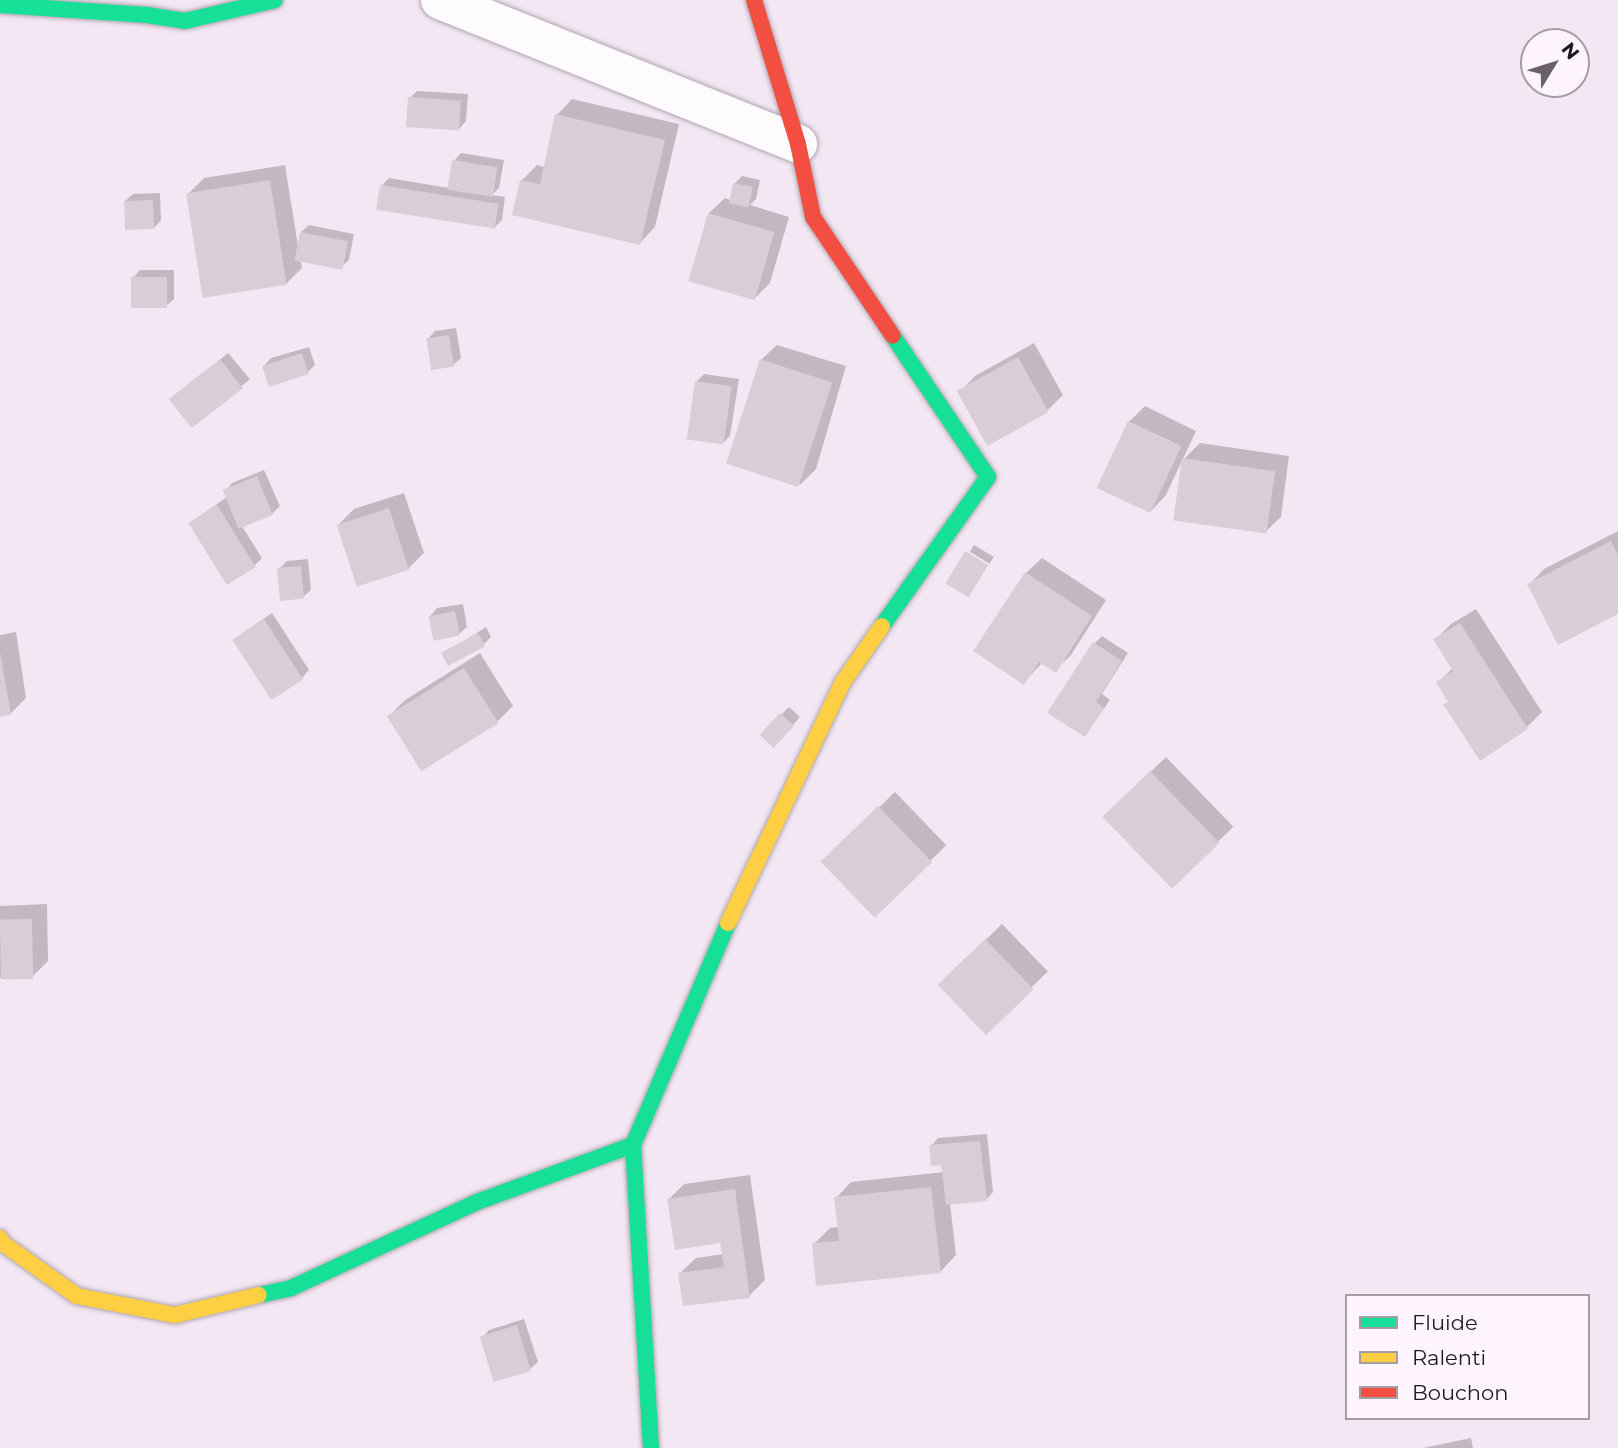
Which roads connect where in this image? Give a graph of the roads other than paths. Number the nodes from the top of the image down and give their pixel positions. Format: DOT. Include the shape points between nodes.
graph roads {
  1 [pos="275,0"];
  2 [pos="440,0"];
  3 [pos="754,0"];
  4 [pos="0,5"];
  5 [pos="798,144"];
  6 [pos="633,1145"];
  7 [pos="0,1238"];
  8 [pos="650,1448"];
  1 -- 4 [label="street" via="185,21"];
  2 -- 5 [label="street"];
  3 -- 5 [label="street"];
  5 -- 6 [label="street" via="813,217 989,477 843,682 719,942"];
  6 -- 7 [label="street" via="477,1202 292,1288 175,1315 77,1296"];
  6 -- 8 [label="street"];
}
